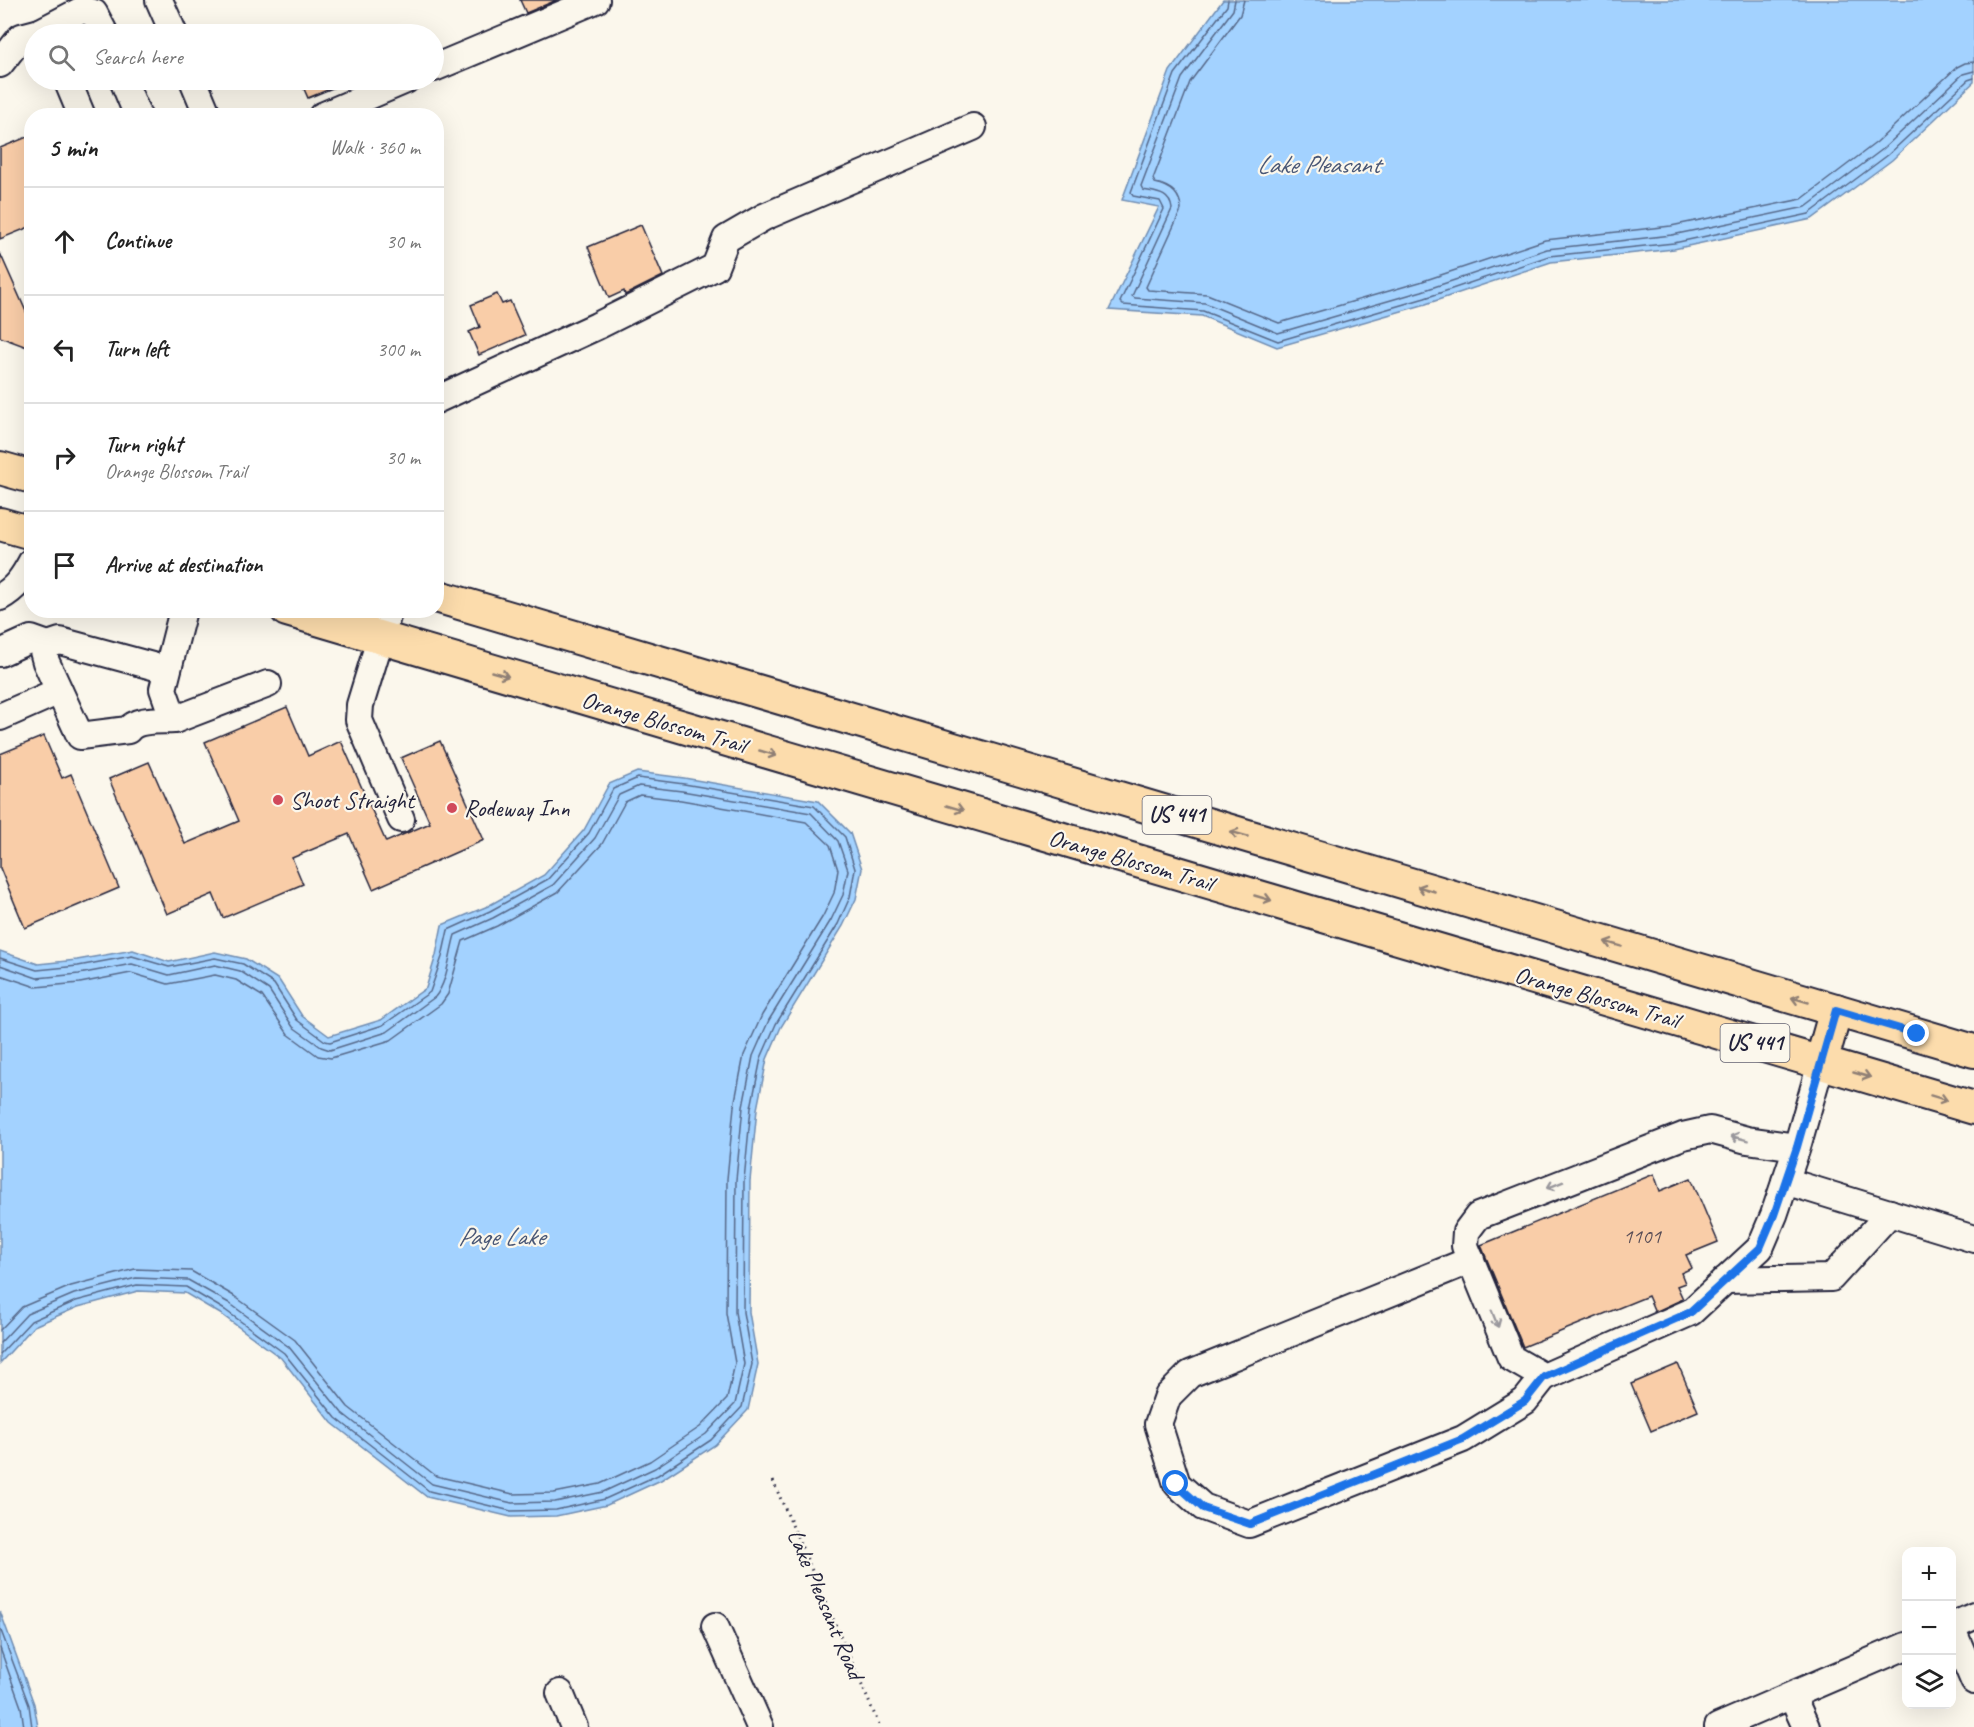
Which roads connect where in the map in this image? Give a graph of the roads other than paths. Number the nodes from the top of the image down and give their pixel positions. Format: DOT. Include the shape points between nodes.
graph roads {
  1 [pos="159,0"];
  2 [pos="596,0"];
  3 [pos="57,24"];
  4 [pos="100,24"];
  5 [pos="170,24"];
  6 [pos="24,36"];
  7 [pos="0,64"];
  8 [pos="444,64"];
  9 [pos="71,90"];
  10 [pos="127,90"];
  11 [pos="197,90"];
  12 [pos="383,90"];
  13 [pos="79,108"];
  14 [pos="135,108"];
  15 [pos="205,108"];
  16 [pos="341,108"];
  17 [pos="973,127"];
  18 [pos="444,396"];
  19 [pos="0,468"];
  20 [pos="24,475"];
  21 [pos="0,524"];
  22 [pos="24,531"];
  23 [pos="24,576"];
  24 [pos="0,597"];
  25 [pos="444,598"];
  26 [pos="181,618"];
  27 [pos="339,618"];
  28 [pos="385,625"];
  29 [pos="48,645"];
  30 [pos="0,653"];
  31 [pos="167,670"];
  32 [pos="268,684"];
  33 [pos="59,691"];
  34 [pos="0,717"];
  35 [pos="174,720"];
  36 [pos="401,819"];
  37 [pos="1836,1010"];
  38 [pos="1974,1051"];
  39 [pos="1821,1063"];
  40 [pos="1974,1108"];
  41 [pos="1797,1147"];
  42 [pos="1785,1181"];
  43 [pos="1890,1213"];
  44 [pos="1974,1239"];
  45 [pos="1471,1260"];
  46 [pos="1725,1280"];
  47 [pos="1544,1377"];
  48 [pos="1974,1616"];
  49 [pos="715,1626"];
  50 [pos="1956,1626"];
  51 [pos="1956,1638"];
  52 [pos="1902,1648"];
  53 [pos="1974,1681"];
  54 [pos="560,1693"];
  55 [pos="1792,1696"];
  56 [pos="574,1727"];
  57 [pos="760,1727"];
  58 [pos="1718,1727"];
  59 [pos="1806,1727"];
  1 -- 5 [label="street"];
  2 -- 8 [label="street"];
  3 -- 4 [label="street" via="82,10 94,12"];
  6 -- 7 [label="street"];
  9 -- 13 [label="street"];
  10 -- 14 [label="street"];
  11 -- 15 [label="street"];
  12 -- 16 [label="street"];
  17 -- 18 [label="street" via="765,217 726,239 715,267"];
  19 -- 20 [label="main road"];
  21 -- 22 [label="main road"];
  23 -- 24 [label="street"];
  37 -- 25 [label="main road, US 441, one-way"];
  26 -- 31 [label="street"];
  27 -- 28 [label="main road, Orange Blossom Trail / US 441"];
  28 -- 36 [label="street" via="359,720"];
  28 -- 39 [label="main road, Orange Blossom Trail / US 441, one-way"];
  29 -- 30 [label="street" via="31,639"];
  29 -- 31 [label="street" via="60,641"];
  29 -- 33 [label="street" via="43,651"];
  31 -- 35 [label="street" via="163,689"];
  32 -- 35 [label="street"];
  33 -- 34 [label="street"];
  33 -- 35 [label="street" via="80,736 128,730 139,722"];
  37 -- 38 [label="main road, US 441"];
  37 -- 39 [label="main road"];
  39 -- 40 [label="main road, Orange Blossom Trail / US 441, one-way"];
  39 -- 41 [label="street"];
  41 -- 42 [label="street"];
  41 -- 45 [label="street, one-way" via="1710,1130 1683,1136 1478,1216 1466,1232 1465,1246"];
  42 -- 43 [label="street"];
  42 -- 46 [label="street" via="1760,1248"];
  43 -- 44 [label="street"];
  43 -- 46 [label="street" via="1832,1278"];
  45 -- 47 [label="street, one-way" via="1511,1358"];
  45 -- 47 [label="street" via="1190,1374 1168,1396 1158,1424 1176,1484 1203,1508 1250,1524 1463,1439 1525,1401"];
  46 -- 47 [label="street" via="1691,1312"];
  48 -- 50 [label="street"];
  49 -- 57 [label="street"];
  51 -- 53 [label="street"];
  52 -- 55 [label="street"];
  54 -- 56 [label="street"];
  55 -- 58 [label="street"];
  55 -- 59 [label="street"];
}
